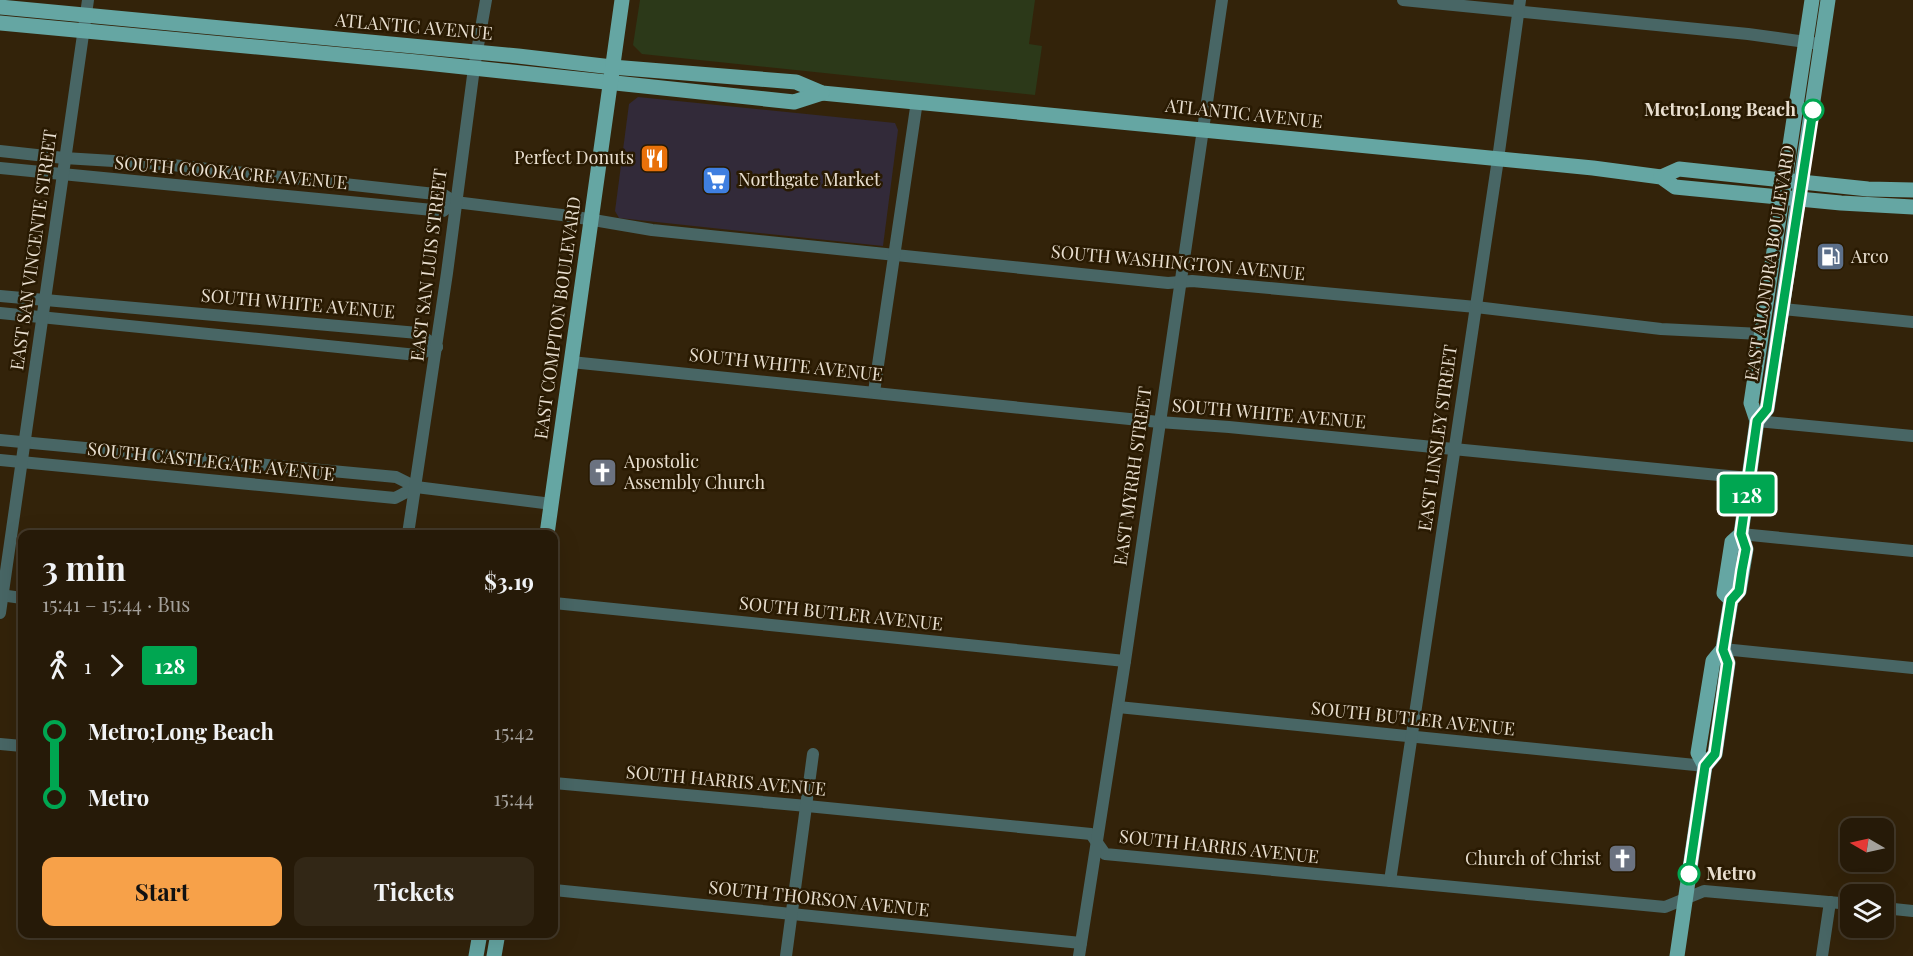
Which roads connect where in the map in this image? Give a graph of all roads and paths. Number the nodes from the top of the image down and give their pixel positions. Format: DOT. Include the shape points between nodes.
graph roads {
  1 [pos="486,0"];
  2 [pos="622,0"];
  3 [pos="1222,0"];
  4 [pos="1403,0"];
  5 [pos="1812,0"];
  6 [pos="1828,0"];
  7 [pos="1519,6"];
  8 [pos="0,7"];
  9 [pos="86,15"];
  10 [pos="0,23"];
  11 [pos="1806,42"];
  12 [pos="1822,44"];
  13 [pos="475,61"];
  14 [pos="611,75"];
  15 [pos="917,101"];
  16 [pos="1203,130"];
  17 [pos="0,151"];
  18 [pos="64,158"];
  19 [pos="1498,159"];
  20 [pos="0,168"];
  21 [pos="62,176"];
  22 [pos="1661,177"];
  23 [pos="1785,179"];
  24 [pos="1802,181"];
  25 [pos="1913,190"];
  26 [pos="1783,197"];
  27 [pos="1799,199"];
  28 [pos="455,202"];
  29 [pos="1913,207"];
  30 [pos="591,220"];
  31 [pos="894,254"];
  32 [pos="1180,282"];
  33 [pos="0,296"];
  34 [pos="46,299"];
  35 [pos="1476,307"];
  36 [pos="1783,309"];
  37 [pos="0,313"];
  38 [pos="43,317"];
  39 [pos="1913,322"];
  40 [pos="1761,334"];
  41 [pos="437,346"];
  42 [pos="572,362"];
  43 [pos="874,392"];
  44 [pos="1757,421"];
  45 [pos="1159,422"];
  46 [pos="1913,436"];
  47 [pos="0,440"];
  48 [pos="25,442"];
  49 [pos="1455,450"];
  50 [pos="0,460"];
  51 [pos="22,462"];
  52 [pos="1749,478"];
  53 [pos="416,487"];
  54 [pos="552,504"];
  55 [pos="409,530"];
  56 [pos="548,530"];
  57 [pos="1741,534"];
  58 [pos="1913,551"];
  59 [pos="1,596"];
  60 [pos="18,598"];
  61 [pos="558,603"];
  62 [pos="0,613"];
  63 [pos="1723,650"];
  64 [pos="1125,661"];
  65 [pos="1913,668"];
  66 [pos="1118,707"];
  67 [pos="1412,738"];
  68 [pos="0,744"];
  69 [pos="18,746"];
  70 [pos="813,754"];
  71 [pos="1705,766"];
  72 [pos="558,783"];
  73 [pos="807,806"];
  74 [pos="1098,843"];
  75 [pos="1390,881"];
  76 [pos="558,890"];
  77 [pos="1685,899"];
  78 [pos="1830,902"];
  79 [pos="1840,903"];
  80 [pos="1894,909"];
  81 [pos="1913,911"];
  82 [pos="791,914"];
  83 [pos="479,938"];
  84 [pos="497,938"];
  85 [pos="1081,943"];
  86 [pos="476,956"];
  87 [pos="494,956"];
  88 [pos="786,956"];
  89 [pos="1079,956"];
  90 [pos="1677,956"];
  91 [pos="1822,956"];
  1 -- 13 [label="street, EAST SAN LUIS STREET"];
  2 -- 14 [label="main road, EAST COMPTON BOULEVARD"];
  3 -- 16 [label="street, EAST MYRRH STREET"];
  4 -- 7 [label="street"];
  5 -- 11 [label="main road, EAST ALONDRA BOULEVARD"];
  6 -- 12 [label="main road, EAST ALONDRA BOULEVARD"];
  7 -- 11 [label="street"];
  7 -- 19 [label="street, EAST LINSLEY STREET"];
  8 -- 9 [label="main road, ATLANTIC AVENUE"];
  9 -- 10 [label="main road, ATLANTIC AVENUE"];
  9 -- 13 [label="main road, ATLANTIC AVENUE"];
  9 -- 18 [label="street, EAST SAN VINCENTE STREET"];
  11 -- 12 [label="street"];
  11 -- 23 [label="main road, EAST ALONDRA BOULEVARD"];
  12 -- 24 [label="main road, EAST ALONDRA BOULEVARD"];
  13 -- 14 [label="main road, ATLANTIC AVENUE"];
  13 -- 28 [label="street, EAST SAN LUIS STREET"];
  14 -- 15 [label="main road, ATLANTIC AVENUE" via="794,102 822,93"];
  14 -- 30 [label="main road, EAST COMPTON BOULEVARD"];
  15 -- 16 [label="main road, ATLANTIC AVENUE"];
  15 -- 31 [label="street"];
  16 -- 19 [label="main road, ATLANTIC AVENUE"];
  16 -- 32 [label="street, EAST MYRRH STREET"];
  17 -- 18 [label="street, SOUTH COOKACRE AVENUE"];
  18 -- 21 [label="street, EAST SAN VINCENTE STREET"];
  18 -- 28 [label="street, SOUTH COOKACRE AVENUE" via="163,164 444,195"];
  19 -- 22 [label="main road, ATLANTIC AVENUE"];
  19 -- 35 [label="street, EAST LINSLEY STREET"];
  20 -- 21 [label="street, SOUTH COOKACRE AVENUE"];
  21 -- 28 [label="street, SOUTH COOKACRE AVENUE" via="443,211"];
  21 -- 34 [label="street, EAST SAN VINCENTE STREET"];
  22 -- 23 [label="main road, ATLANTIC AVENUE" via="1679,169"];
  22 -- 26 [label="main road, ATLANTIC AVENUE" via="1675,187"];
  23 -- 24 [label="main road, ATLANTIC AVENUE"];
  23 -- 26 [label="main road, EAST ALONDRA BOULEVARD"];
  24 -- 25 [label="main road, ATLANTIC AVENUE"];
  24 -- 27 [label="main road, EAST ALONDRA BOULEVARD"];
  26 -- 27 [label="main road, ATLANTIC AVENUE"];
  26 -- 40 [label="main road, EAST ALONDRA BOULEVARD"];
  27 -- 29 [label="main road, ATLANTIC AVENUE"];
  27 -- 36 [label="main road, EAST ALONDRA BOULEVARD"];
  28 -- 30 [label="street, SOUTH COOKACRE AVENUE"];
  28 -- 41 [label="street, EAST SAN LUIS STREET"];
  30 -- 31 [label="street, SOUTH WASHINGTON AVENUE" via="652,230"];
  30 -- 42 [label="main road, EAST COMPTON BOULEVARD"];
  31 -- 32 [label="street, SOUTH WASHINGTON AVENUE"];
  31 -- 43 [label="street"];
  32 -- 35 [label="street, SOUTH WASHINGTON AVENUE"];
  32 -- 45 [label="street, EAST MYRRH STREET"];
  33 -- 34 [label="street, SOUTH WHITE AVENUE"];
  34 -- 38 [label="street, EAST SAN VINCENTE STREET"];
  34 -- 41 [label="street, SOUTH WHITE AVENUE" via="418,333"];
  35 -- 40 [label="street, SOUTH WASHINGTON AVENUE" via="1660,328"];
  35 -- 49 [label="street, EAST LINSLEY STREET"];
  36 -- 39 [label="street"];
  36 -- 44 [label="main road, EAST ALONDRA BOULEVARD" via="1767,409"];
  37 -- 38 [label="street, SOUTH WHITE AVENUE"];
  38 -- 41 [label="street, SOUTH WHITE AVENUE" via="417,355"];
  38 -- 48 [label="street, EAST SAN VINCENTE STREET"];
  40 -- 44 [label="main road, EAST ALONDRA BOULEVARD" via="1751,403"];
  41 -- 53 [label="street, EAST SAN LUIS STREET"];
  42 -- 43 [label="street, SOUTH WHITE AVENUE"];
  42 -- 54 [label="main road, EAST COMPTON BOULEVARD"];
  43 -- 45 [label="street, SOUTH WHITE AVENUE"];
  44 -- 46 [label="street"];
  44 -- 52 [label="main road, EAST ALONDRA BOULEVARD"];
  45 -- 49 [label="street, SOUTH WHITE AVENUE"];
  45 -- 64 [label="street, EAST MYRRH STREET"];
  47 -- 48 [label="street, SOUTH CASTLEGATE AVENUE"];
  48 -- 51 [label="street, EAST SAN VINCENTE STREET"];
  48 -- 53 [label="street, SOUTH CASTLEGATE AVENUE" via="396,477"];
  49 -- 52 [label="street, SOUTH WHITE AVENUE"];
  49 -- 67 [label="street, EAST LINSLEY STREET"];
  50 -- 51 [label="street, SOUTH CASTLEGATE AVENUE"];
  51 -- 53 [label="street, SOUTH CASTLEGATE AVENUE" via="395,498"];
  51 -- 59 [label="street, EAST SAN VINCENTE STREET"];
  52 -- 57 [label="main road, EAST ALONDRA BOULEVARD"];
  53 -- 54 [label="street, SOUTH CASTLEGATE AVENUE"];
  53 -- 55 [label="street, EAST SAN LUIS STREET"];
  54 -- 56 [label="main road, EAST COMPTON BOULEVARD"];
  57 -- 58 [label="street"];
  57 -- 63 [label="main road, EAST ALONDRA BOULEVARD" via="1746,549 1739,591 1731,600"];
  59 -- 60 [label="street"];
  59 -- 62 [label="street, EAST SAN VINCENTE STREET"];
  61 -- 64 [label="street, SOUTH BUTLER AVENUE"];
  63 -- 65 [label="street"];
  63 -- 71 [label="main road, EAST ALONDRA BOULEVARD" via="1713,661 1698,753"];
  64 -- 66 [label="street, EAST MYRRH STREET"];
  66 -- 67 [label="street, SOUTH BUTLER AVENUE"];
  66 -- 74 [label="street, EAST MYRRH STREET"];
  67 -- 71 [label="street, SOUTH BUTLER AVENUE"];
  67 -- 75 [label="street, EAST LINSLEY STREET"];
  68 -- 69 [label="street"];
  70 -- 73 [label="street"];
  71 -- 77 [label="main road, EAST ALONDRA BOULEVARD"];
  72 -- 73 [label="street, SOUTH HARRIS AVENUE"];
  73 -- 74 [label="street, SOUTH HARRIS AVENUE" via="1091,834"];
  73 -- 82 [label="street"];
  74 -- 75 [label="street, SOUTH HARRIS AVENUE" via="1105,854"];
  74 -- 85 [label="street, EAST MYRRH STREET"];
  75 -- 77 [label="street, SOUTH HARRIS AVENUE" via="1665,907"];
  76 -- 82 [label="street, SOUTH THORSON AVENUE"];
  77 -- 78 [label="street, SOUTH HARRIS AVENUE" via="1704,891"];
  77 -- 90 [label="main road, EAST ALONDRA BOULEVARD"];
  78 -- 79 [label="street, SOUTH HARRIS AVENUE"];
  78 -- 91 [label="street"];
  80 -- 81 [label="street"];
  82 -- 85 [label="street, SOUTH THORSON AVENUE"];
  82 -- 88 [label="street"];
  83 -- 86 [label="main road"];
  84 -- 87 [label="main road"];
  85 -- 89 [label="street, EAST MYRRH STREET"];
}
